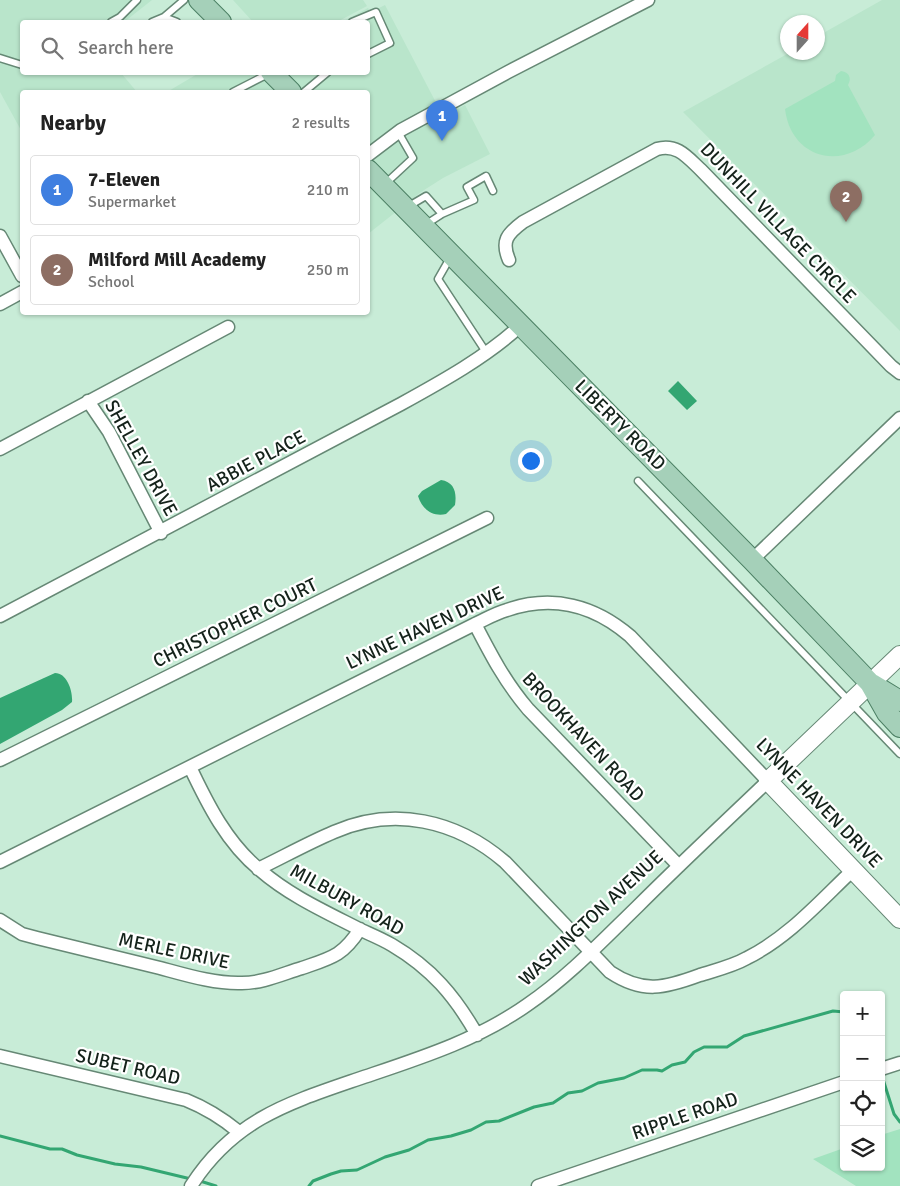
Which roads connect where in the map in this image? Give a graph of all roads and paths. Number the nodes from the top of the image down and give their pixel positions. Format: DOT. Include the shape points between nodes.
graph roads {
  1 [pos="137,0"];
  2 [pos="648,0"];
  3 [pos="199,1"];
  4 [pos="115,20"];
  5 [pos="169,20"];
  6 [pos="219,20"];
  7 [pos="357,20"];
  8 [pos="370,53"];
  9 [pos="1,59"];
  10 [pos="20,64"];
  11 [pos="265,75"];
  12 [pos="274,75"];
  13 [pos="323,75"];
  14 [pos="237,90"];
  15 [pos="289,90"];
  16 [pos="306,90"];
  17 [pos="398,132"];
  18 [pos="370,153"];
  19 [pos="370,172"];
  20 [pos="383,186"];
  21 [pos="493,190"];
  22 [pos="405,208"];
  23 [pos="442,214"];
  24 [pos="424,225"];
  25 [pos="0,236"];
  26 [pos="452,255"];
  27 [pos="509,260"];
  28 [pos="20,272"];
  29 [pos="20,293"];
  30 [pos="0,304"];
  31 [pos="521,325"];
  32 [pos="228,326"];
  33 [pos="486,352"];
  34 [pos="900,373"];
  35 [pos="88,401"];
  36 [pos="900,418"];
  37 [pos="0,449"];
  38 [pos="638,481"];
  39 [pos="486,518"];
  40 [pos="161,533"];
  41 [pos="752,560"];
  42 [pos="0,616"];
  43 [pos="475,624"];
  44 [pos="900,655"];
  45 [pos="870,683"];
  46 [pos="850,702"];
  47 [pos="900,702"];
  48 [pos="900,727"];
  49 [pos="900,754"];
  50 [pos="0,760"];
  51 [pos="190,767"];
  52 [pos="768,781"];
  53 [pos="0,862"];
  54 [pos="679,866"];
  55 [pos="258,869"];
  56 [pos="853,870"];
  57 [pos="900,919"];
  58 [pos="0,920"];
  59 [pos="360,929"];
  60 [pos="590,952"];
  61 [pos="477,1035"];
  62 [pos="0,1056"];
  63 [pos="900,1063"];
  64 [pos="885,1068"];
  65 [pos="840,1083"];
  66 [pos="239,1132"];
  67 [pos="193,1182"];
  68 [pos="538,1186"];
  1 -- 4 [label="lane"];
  2 -- 17 [label="street"];
  3 -- 5 [label="lane"];
  3 -- 6 [label="main road"];
  7 -- 8 [label="lane" via="376,12 390,43"];
  9 -- 10 [label="lane"];
  11 -- 14 [label="lane"];
  12 -- 15 [label="main road"];
  13 -- 16 [label="lane"];
  17 -- 18 [label="street"];
  17 -- 20 [label="lane" via="413,158"];
  19 -- 20 [label="main road, LIBERTY ROAD"];
  20 -- 22 [label="main road, LIBERTY ROAD"];
  21 -- 23 [label="lane" via="486,176 466,186 474,200"];
  22 -- 23 [label="lane" via="426,196"];
  22 -- 24 [label="main road, LIBERTY ROAD"];
  23 -- 24 [label="lane"];
  24 -- 26 [label="main road, LIBERTY ROAD"];
  25 -- 28 [label="street"];
  26 -- 31 [label="main road, LIBERTY ROAD"];
  26 -- 33 [label="lane" via="438,279"];
  27 -- 34 [label="street, DUNHILL VILLAGE CIRCLE" via="505,251 507,237 523,222 658,149 670,147 683,153 701,170"];
  29 -- 30 [label="street"];
  31 -- 33 [label="street, ABBIE PLACE"];
  31 -- 41 [label="main road, LIBERTY ROAD"];
  32 -- 35 [label="street"];
  33 -- 40 [label="street, ABBIE PLACE" via="401,404"];
  35 -- 37 [label="street"];
  35 -- 40 [label="street, SHELLEY DRIVE" via="109,432"];
  36 -- 41 [label="street"];
  38 -- 46 [label="lane"];
  39 -- 50 [label="street, CHRISTOPHER COURT"];
  40 -- 42 [label="street, ABBIE PLACE"];
  41 -- 45 [label="main road, LIBERTY ROAD"];
  43 -- 51 [label="street, LYNNE HAVEN DRIVE"];
  43 -- 52 [label="street, LYNNE HAVEN DRIVE" via="506,610 544,603 580,607 596,613 630,636"];
  43 -- 54 [label="street, BROOKHAVEN ROAD" via="500,673 528,709"];
  44 -- 45 [label="main road, WASHINGTON AVENUE"];
  45 -- 46 [label="main road, WASHINGTON AVENUE"];
  45 -- 47 [label="main road, LIBERTY ROAD"];
  45 -- 48 [label="main road, LIBERTY ROAD" via="887,713"];
  46 -- 49 [label="lane"];
  46 -- 52 [label="main road, WASHINGTON AVENUE"];
  51 -- 53 [label="street, LYNNE HAVEN DRIVE"];
  51 -- 55 [label="street, MILBURY ROAD" via="218,821"];
  52 -- 54 [label="street, WASHINGTON AVENUE"];
  52 -- 56 [label="main road, LYNNE HAVEN DRIVE"];
  54 -- 60 [label="street, WASHINGTON AVENUE"];
  55 -- 59 [label="street, MILBURY ROAD" via="298,898"];
  55 -- 60 [label="street" via="352,826 393,819 436,824 490,849"];
  56 -- 57 [label="main road, LYNNE HAVEN DRIVE"];
  56 -- 60 [label="street" via="788,932 761,951 673,985 647,987 623,980"];
  58 -- 59 [label="street, MERLE DRIVE" via="22,934 37,938 205,979 241,983 272,978 331,958 342,952"];
  59 -- 61 [label="street, MILBURY ROAD" via="392,944 432,974 463,1009"];
  60 -- 61 [label="street, WASHINGTON AVENUE" via="528,1005"];
  61 -- 66 [label="street, WASHINGTON AVENUE" via="282,1107"];
  62 -- 66 [label="street, SUBET ROAD" via="186,1100 222,1117"];
  63 -- 64 [label="street"];
  65 -- 68 [label="street, RIPPLE ROAD"];
  66 -- 67 [label="street, WASHINGTON AVENUE" via="217,1152"];
}
